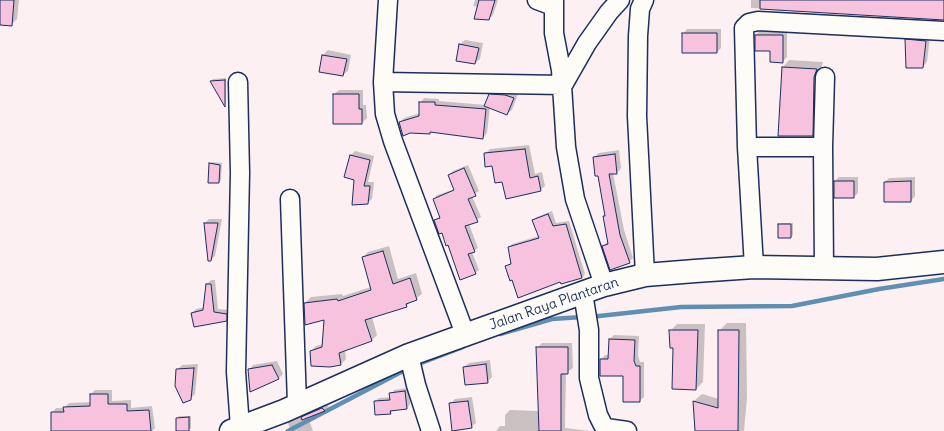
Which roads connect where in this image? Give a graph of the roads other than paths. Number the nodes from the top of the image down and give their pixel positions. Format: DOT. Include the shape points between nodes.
graph roads {
  1 [pos="388,0"];
  2 [pos="620,0"];
  3 [pos="644,0"];
  4 [pos="548,2"];
  5 [pos="944,31"];
  6 [pos="825,77"];
  7 [pos="238,82"];
  8 [pos="383,82"];
  9 [pos="563,85"];
  10 [pos="747,147"];
  11 [pos="823,147"];
  12 [pos="290,199"];
  13 [pos="944,262"];
  14 [pos="754,267"];
  15 [pos="824,268"];
  16 [pos="646,275"];
  17 [pos="604,285"];
  18 [pos="586,312"];
  19 [pos="465,334"];
  20 [pos="410,358"];
  21 [pos="297,404"];
  22 [pos="235,429"];
  23 [pos="431,431"];
  24 [pos="627,431"];
  1 -- 8 [label="street"];
  2 -- 9 [label="street" via="587,43"];
  3 -- 16 [label="street" via="640,9 638,36 637,116"];
  4 -- 9 [label="street"];
  5 -- 10 [label="street" via="758,21 749,23 744,28 743,35"];
  6 -- 11 [label="street"];
  7 -- 22 [label="street" via="240,173"];
  8 -- 9 [label="street"];
  8 -- 19 [label="street" via="385,114 393,141"];
  9 -- 17 [label="street" via="566,147 575,199"];
  10 -- 11 [label="street"];
  10 -- 14 [label="street"];
  11 -- 15 [label="street"];
  12 -- 21 [label="street"];
  13 -- 15 [label="main road, Jalan Raya Plantaran" via="877,269"];
  14 -- 15 [label="main road, Jalan Raya Plantaran"];
  14 -- 16 [label="main road, Jalan Raya Plantaran"];
  16 -- 17 [label="main road, Jalan Raya Plantaran"];
  17 -- 18 [label="main road, Jalan Raya Plantaran"];
  18 -- 19 [label="main road, Jalan Raya Plantaran"];
  18 -- 24 [label="street" via="590,378 598,415 606,428"];
  19 -- 20 [label="main road, Jalan Raya Plantaran"];
  20 -- 21 [label="main road, Jalan Raya Plantaran"];
  20 -- 23 [label="street"];
  21 -- 22 [label="main road, Jalan Raya Plantaran"];
}
